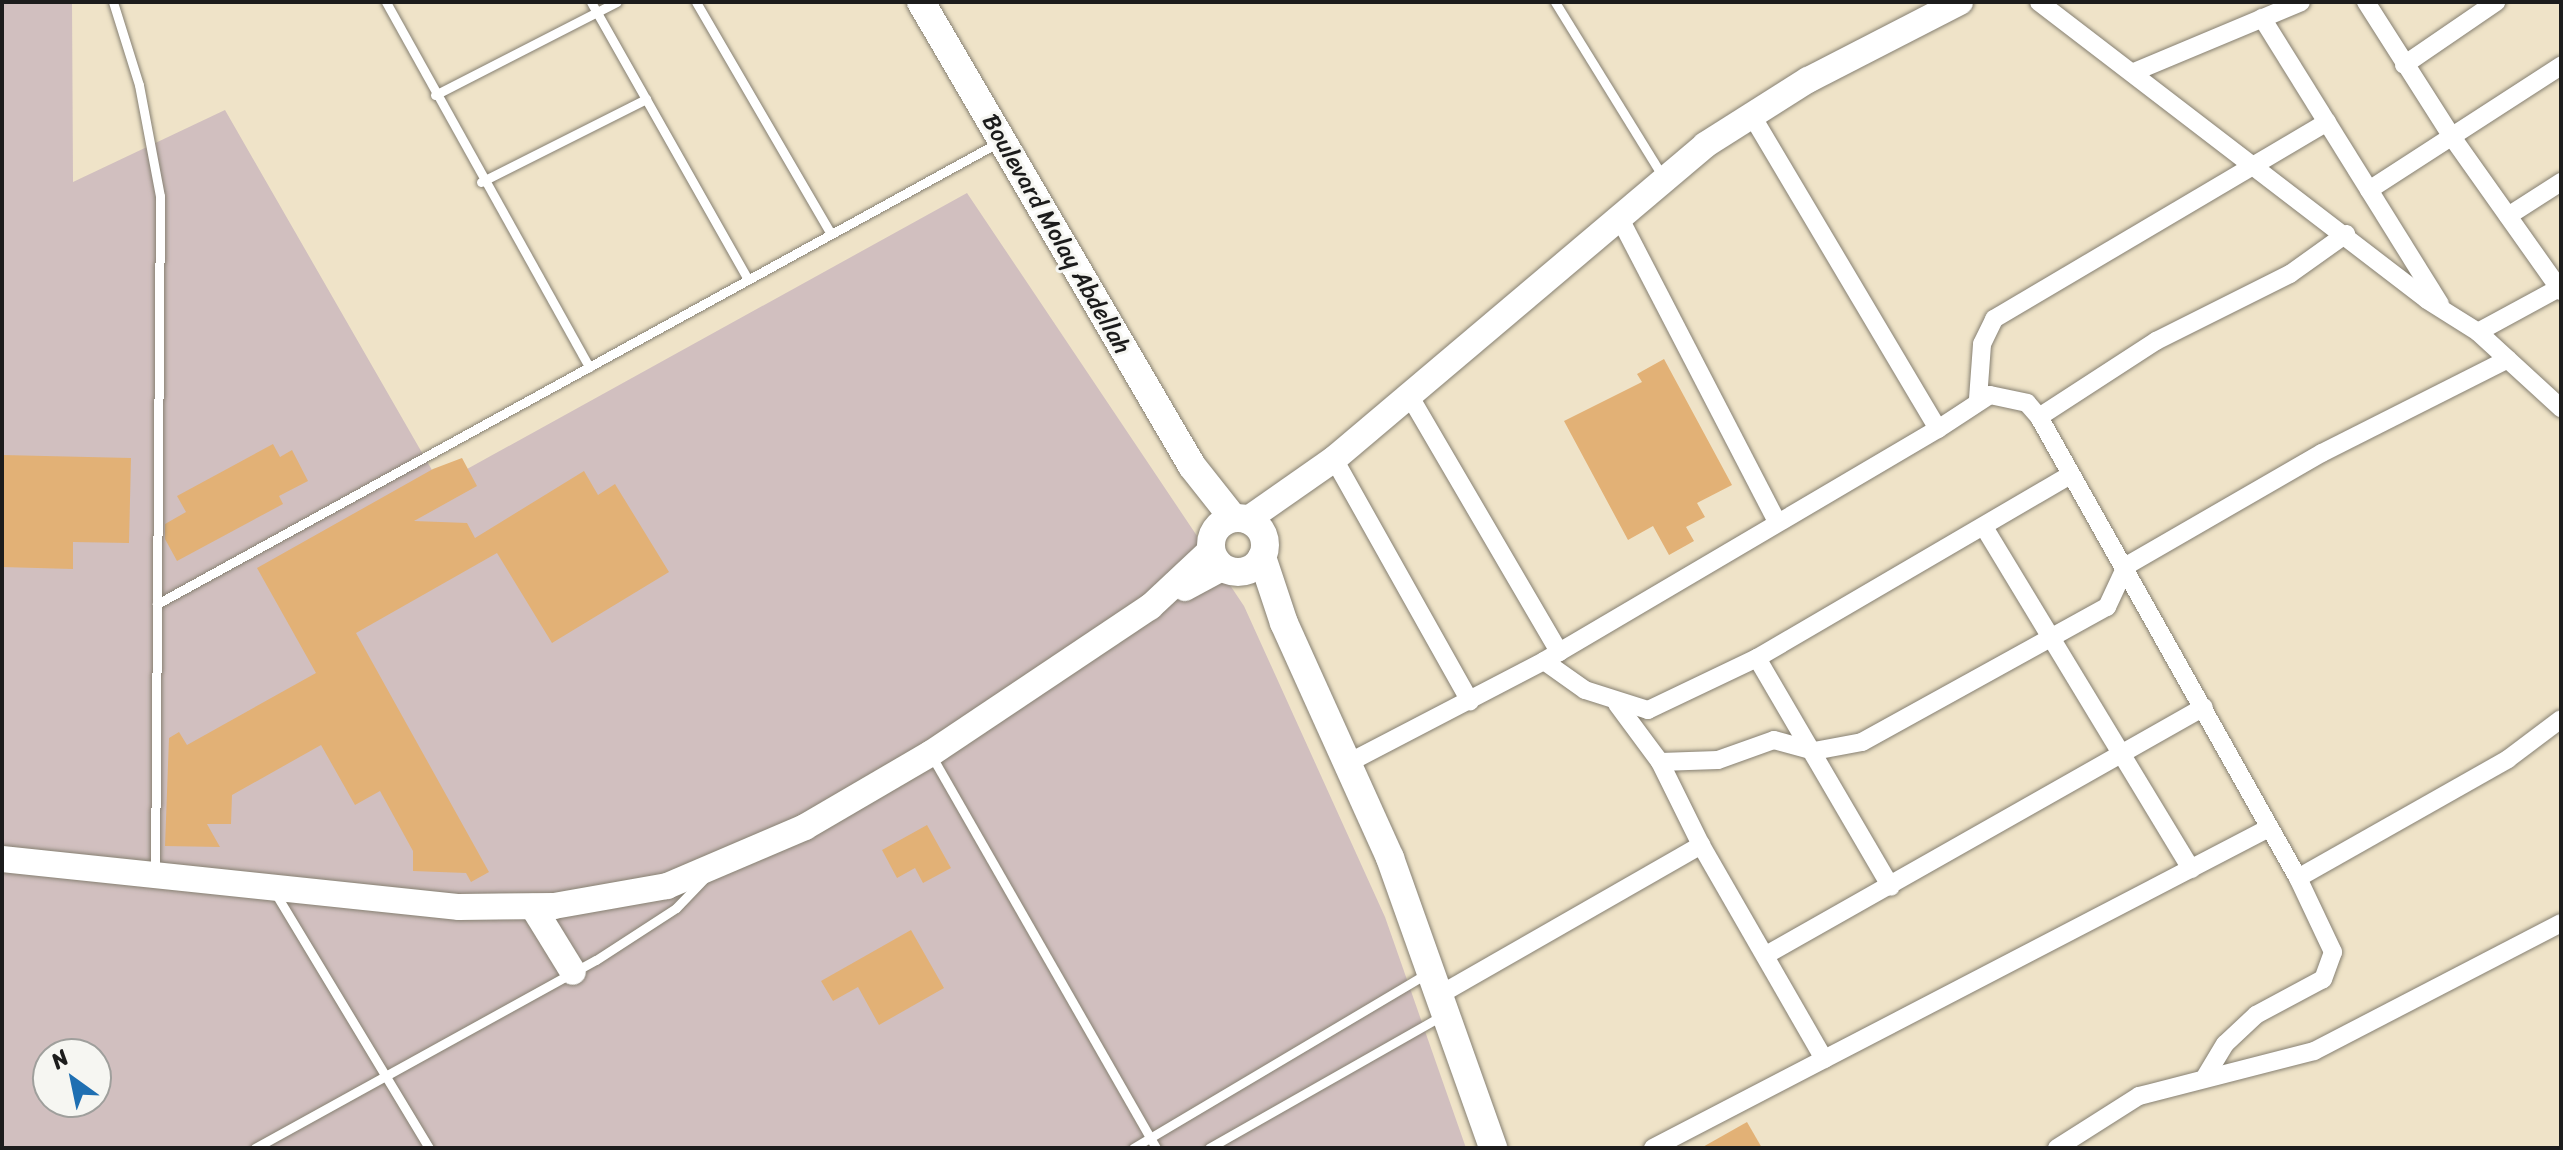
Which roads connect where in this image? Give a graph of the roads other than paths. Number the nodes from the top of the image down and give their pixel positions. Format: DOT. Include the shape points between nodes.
graph roads {
  1 [pos="113,2"];
  2 [pos="386,2"];
  3 [pos="591,2"];
  4 [pos="617,2"];
  5 [pos="696,2"];
  6 [pos="921,2"];
  7 [pos="1555,2"];
  8 [pos="1960,2"];
  9 [pos="2039,2"];
  10 [pos="2301,2"];
  11 [pos="2366,2"];
  12 [pos="2496,2"];
  13 [pos="597,14"];
  14 [pos="2262,18"];
  15 [pos="2404,65"];
  16 [pos="2561,66"];
  17 [pos="2134,72"];
  18 [pos="435,95"];
  19 [pos="646,99"];
  20 [pos="1751,114"];
  21 [pos="2327,122"];
  22 [pos="2452,137"];
  23 [pos="1001,141"];
  24 [pos="2255,164"];
  25 [pos="1663,177"];
  26 [pos="481,182"];
  27 [pos="2561,182"];
  28 [pos="2369,190"];
  29 [pos="1618,215"];
  30 [pos="2508,216"];
  31 [pos="831,234"];
  32 [pos="2346,234"];
  33 [pos="748,280"];
  34 [pos="2560,289"];
  35 [pos="2447,315"];
  36 [pos="2478,332"];
  37 [pos="2508,359"];
  38 [pos="589,367"];
  39 [pos="1409,395"];
  40 [pos="1978,399"];
  41 [pos="2561,408"];
  42 [pos="2039,417"];
  43 [pos="1938,429"];
  44 [pos="1334,459"];
  45 [pos="2069,476"];
  46 [pos="1777,522"];
  47 [pos="1984,527"];
  48 [pos="1236,544"];
  49 [pos="2126,566"];
  50 [pos="157,604"];
  51 [pos="2049,641"];
  52 [pos="1552,656"];
  53 [pos="1757,658"];
  54 [pos="1470,701"];
  55 [pos="1617,704"];
  56 [pos="2204,707"];
  57 [pos="2561,719"];
  58 [pos="1814,751"];
  59 [pos="930,754"];
  60 [pos="2118,755"];
  61 [pos="1350,762"];
  62 [pos="1660,762"];
  63 [pos="2269,828"];
  64 [pos="1701,845"];
  65 [pos="2,859"];
  66 [pos="2191,869"];
  67 [pos="712,871"];
  68 [pos="155,876"];
  69 [pos="2298,878"];
  70 [pos="1891,887"];
  71 [pos="273,889"];
  72 [pos="533,907"];
  73 [pos="2561,923"];
  74 [pos="1766,955"];
  75 [pos="573,972"];
  76 [pos="1440,992"];
  77 [pos="1824,1059"];
  78 [pos="386,1074"];
  79 [pos="2206,1076"];
  80 [pos="1153,1143"];
  81 [pos="255,1148"];
  82 [pos="429,1148"];
  83 [pos="1133,1148"];
  84 [pos="1209,1148"];
  85 [pos="1493,1148"];
  86 [pos="1653,1148"];
  87 [pos="2057,1148"];
  1 -- 50 [label="lane" via="142,98 160,196"];
  2 -- 18 [label="lane"];
  3 -- 13 [label="lane"];
  4 -- 13 [label="lane"];
  5 -- 31 [label="lane"];
  6 -- 23 [label="main road, Boulevard Molay Abdellah"];
  7 -- 25 [label="lane"];
  8 -- 20 [label="main road"];
  9 -- 17 [label="street"];
  10 -- 14 [label="street"];
  11 -- 15 [label="street"];
  12 -- 15 [label="street"];
  13 -- 18 [label="lane"];
  13 -- 19 [label="lane"];
  14 -- 17 [label="street"];
  14 -- 21 [label="street"];
  15 -- 22 [label="street"];
  16 -- 22 [label="street"];
  17 -- 24 [label="street"];
  18 -- 26 [label="lane"];
  19 -- 26 [label="lane"];
  19 -- 33 [label="lane"];
  20 -- 25 [label="main road"];
  20 -- 43 [label="street"];
  21 -- 24 [label="street"];
  21 -- 28 [label="street"];
  22 -- 28 [label="street"];
  22 -- 30 [label="street"];
  23 -- 31 [label="lane"];
  23 -- 48 [label="main road, Boulevard Molay Abdellah"];
  24 -- 32 [label="street"];
  24 -- 40 [label="street" via="1994,319 1982,344"];
  25 -- 29 [label="main road"];
  26 -- 38 [label="lane"];
  27 -- 30 [label="street"];
  28 -- 35 [label="street"];
  29 -- 39 [label="main road"];
  29 -- 46 [label="street"];
  30 -- 34 [label="street"];
  31 -- 33 [label="lane"];
  32 -- 35 [label="street"];
  32 -- 42 [label="street" via="2290,274 2190,322"];
  33 -- 38 [label="lane"];
  34 -- 36 [label="street"];
  35 -- 36 [label="street"];
  36 -- 37 [label="street"];
  37 -- 41 [label="street"];
  37 -- 49 [label="street" via="2322,453"];
  38 -- 50 [label="lane"];
  39 -- 44 [label="main road"];
  39 -- 52 [label="street"];
  40 -- 42 [label="street" via="2006,396 2027,403"];
  40 -- 43 [label="street"];
  42 -- 45 [label="street"];
  43 -- 46 [label="street"];
  44 -- 48 [label="main road"];
  44 -- 54 [label="street"];
  45 -- 47 [label="street"];
  45 -- 49 [label="street"];
  46 -- 52 [label="street"];
  47 -- 51 [label="street"];
  47 -- 53 [label="street"];
  48 -- 59 [label="main road"];
  48 -- 61 [label="main road, Boulevard Molay Abdellah" via="1284,623"];
  49 -- 51 [label="street" via="2107,607"];
  49 -- 56 [label="street"];
  50 -- 68 [label="lane"];
  51 -- 58 [label="street" via="1862,742"];
  51 -- 60 [label="street"];
  52 -- 54 [label="street"];
  52 -- 55 [label="street" via="1585,690"];
  53 -- 55 [label="street" via="1648,710"];
  53 -- 58 [label="street"];
  54 -- 61 [label="street"];
  55 -- 62 [label="street"];
  56 -- 60 [label="street"];
  56 -- 63 [label="street"];
  57 -- 69 [label="street" via="2508,759"];
  58 -- 62 [label="street" via="1774,740 1718,760"];
  58 -- 70 [label="street"];
  59 -- 67 [label="main road" via="805,827"];
  59 -- 80 [label="lane"];
  60 -- 66 [label="street"];
  60 -- 70 [label="street"];
  61 -- 76 [label="main road, Boulevard Molay Abdellah"];
  62 -- 64 [label="street"];
  63 -- 66 [label="street"];
  63 -- 69 [label="street"];
  64 -- 74 [label="street"];
  64 -- 76 [label="street" via="1641,874 1569,924"];
  65 -- 68 [label="main road"];
  66 -- 77 [label="street"];
  67 -- 72 [label="main road" via="612,899"];
  67 -- 75 [label="lane" via="676,908"];
  68 -- 71 [label="main road"];
  69 -- 79 [label="street" via="2333,952 2333,964 2323,979 2256,1015 2225,1044"];
  70 -- 74 [label="street"];
  71 -- 72 [label="main road" via="398,904"];
  71 -- 78 [label="lane"];
  72 -- 75 [label="main road"];
  73 -- 79 [label="street" via="2314,1051"];
  74 -- 77 [label="street"];
  75 -- 78 [label="lane"];
  76 -- 80 [label="lane"];
  76 -- 84 [label="lane"];
  76 -- 85 [label="main road, Boulevard Molay Abdellah"];
  77 -- 86 [label="street"];
  78 -- 81 [label="lane"];
  78 -- 82 [label="lane"];
  79 -- 87 [label="street" via="2139,1096"];
  80 -- 83 [label="lane"];
}
